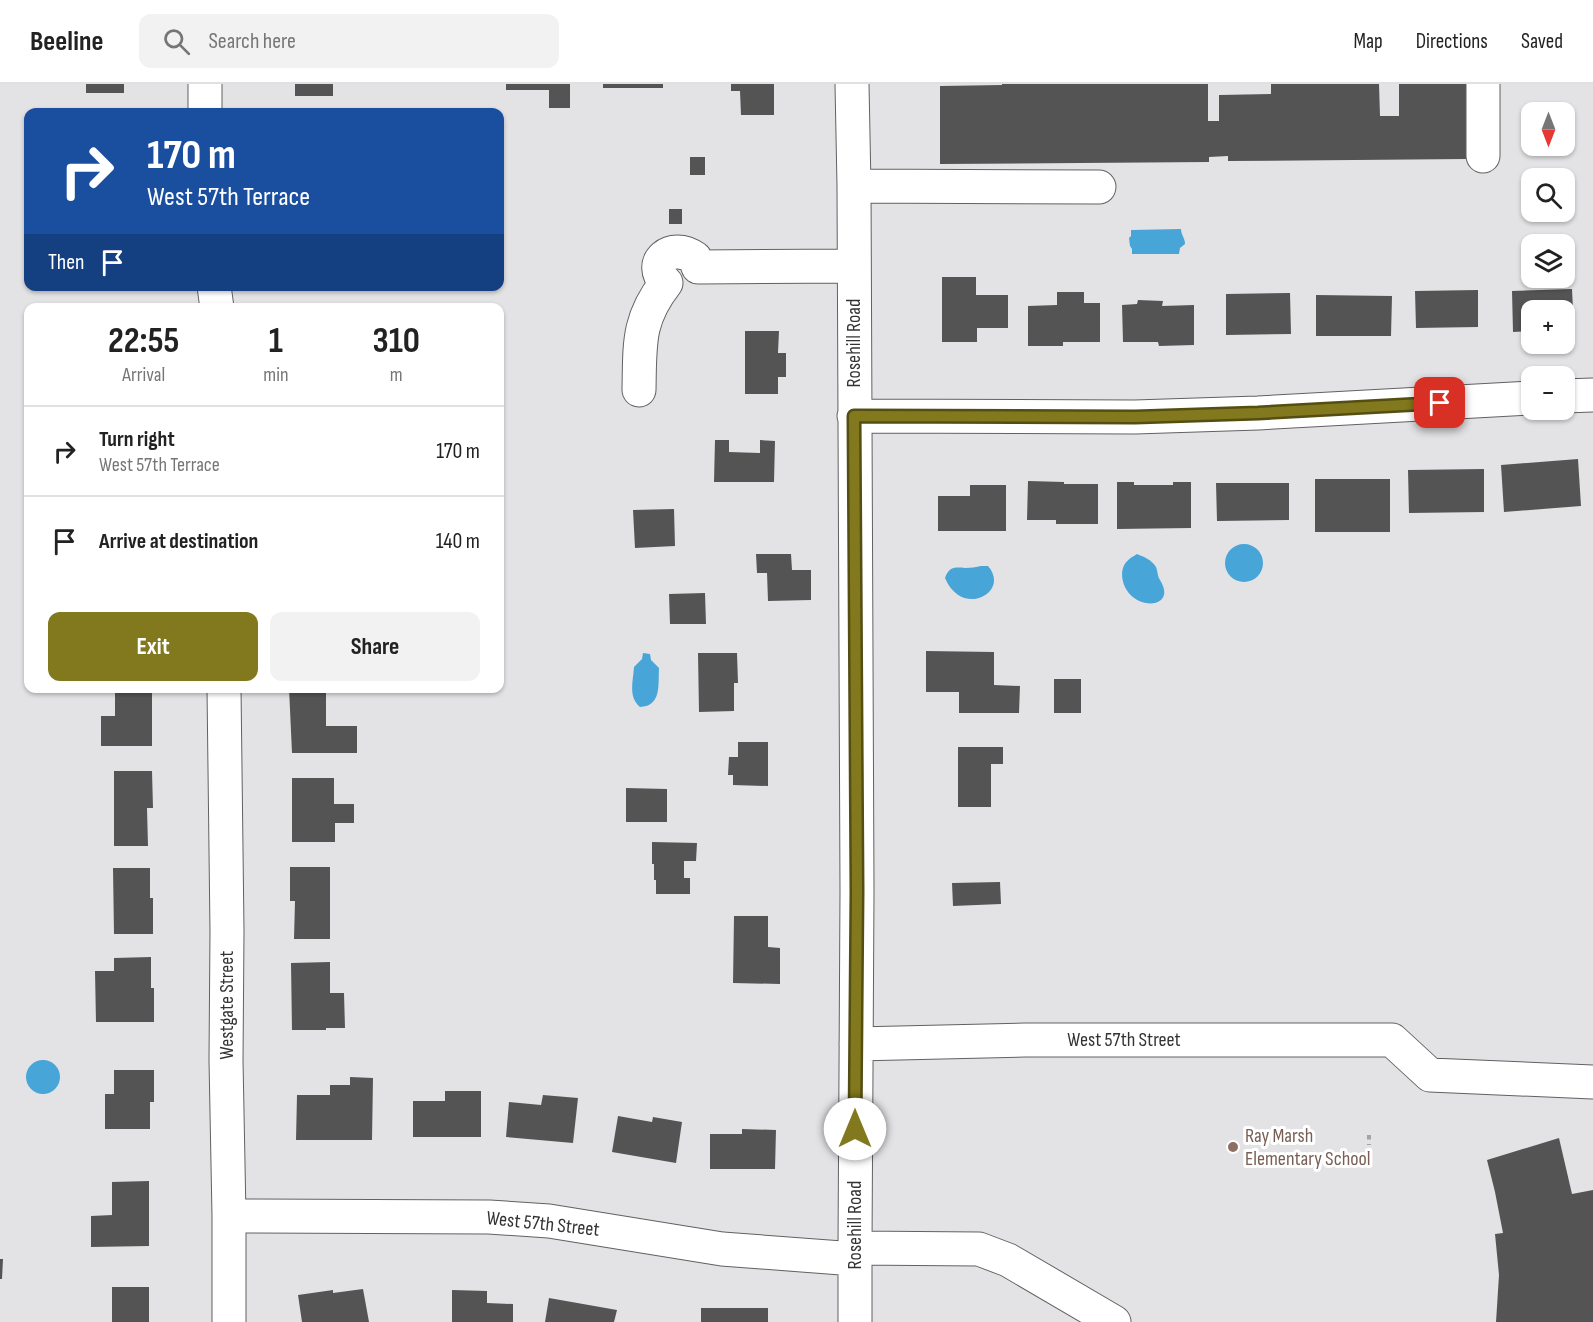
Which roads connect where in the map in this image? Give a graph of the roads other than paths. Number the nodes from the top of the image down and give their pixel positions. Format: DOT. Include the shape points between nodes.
graph roads {
  1 [pos="205,84"];
  2 [pos="852,84"];
  3 [pos="1483,84"];
  4 [pos="205,108"];
  5 [pos="1483,156"];
  6 [pos="854,186"];
  7 [pos="1099,187"];
  8 [pos="854,266"];
  9 [pos="639,390"];
  10 [pos="1593,395"];
  11 [pos="1575,396"];
  12 [pos="1521,399"];
  13 [pos="854,416"];
  14 [pos="224,693"];
  15 [pos="856,1044"];
  16 [pos="1593,1082"];
  17 [pos="229,1216"];
  18 [pos="855,1254"];
  19 [pos="229,1322"];
  20 [pos="855,1322"];
  21 [pos="1114,1322"];
  1 -- 4 [label="street"];
  2 -- 6 [label="street, Rosehill Road"];
  3 -- 5 [label="street"];
  6 -- 7 [label="street"];
  6 -- 8 [label="street, Rosehill Road"];
  8 -- 9 [label="street" via="698,267 695,258 687,253 667,253 660,266 666,283 650,305 644,323"];
  8 -- 13 [label="street, Rosehill Road"];
  10 -- 11 [label="street"];
  12 -- 13 [label="street" via="1135,417"];
  13 -- 15 [label="street, Rosehill Road"];
  14 -- 17 [label="street, Westgate Street"];
  15 -- 16 [label="street, West 57th Street" via="1392,1040 1430,1075"];
  15 -- 18 [label="street, Rosehill Road"];
  17 -- 18 [label="street, West 57th Street" via="489,1217 549,1221 722,1249"];
  17 -- 19 [label="street, Westgate Street"];
  18 -- 20 [label="street, Rosehill Road"];
  18 -- 21 [label="street, West 57th Street" via="979,1249 1008,1260"];
}
